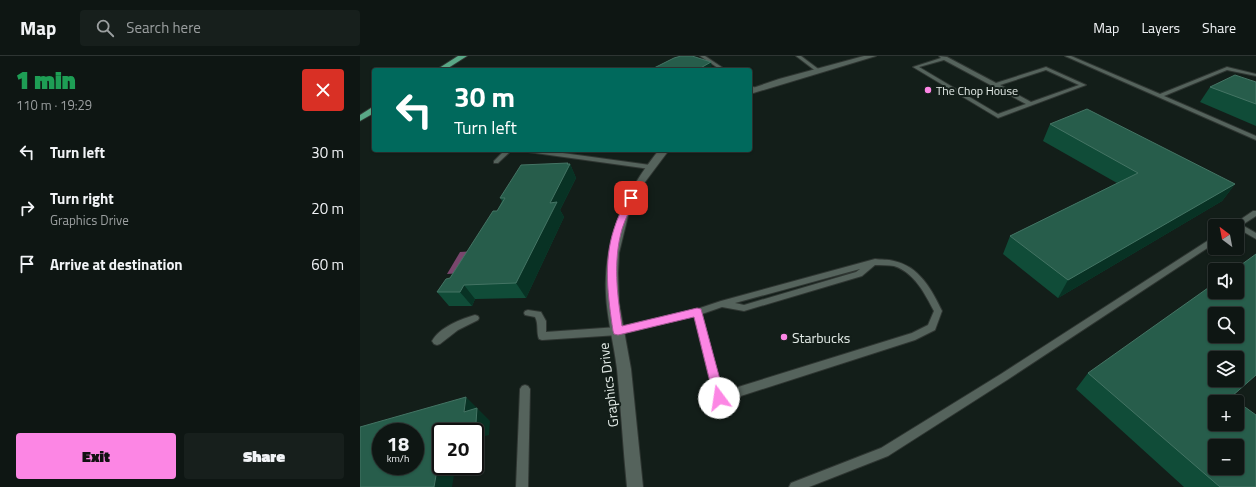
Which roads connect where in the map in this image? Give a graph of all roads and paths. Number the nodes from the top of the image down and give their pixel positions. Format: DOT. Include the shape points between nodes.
graph roads {
  1 [pos="463,56"];
  2 [pos="702,56"];
  3 [pos="798,56"];
  4 [pos="872,56"];
  5 [pos="1067,56"];
  6 [pos="943,57"];
  7 [pos="443,68"];
  8 [pos="721,68"];
  9 [pos="819,70"];
  10 [pos="1256,75"];
  11 [pos="995,85"];
  12 [pos="752,90"];
  13 [pos="1160,96"];
  14 [pos="1031,104"];
  15 [pos="372,111"];
  16 [pos="360,118"];
  17 [pos="1256,138"];
  18 [pos="507,152"];
  19 [pos="542,152"];
  20 [pos="662,152"];
  21 [pos="496,162"];
  22 [pos="650,167"];
  23 [pos="1256,213"];
  24 [pos="1244,221"];
  25 [pos="1244,230"];
  26 [pos="1256,236"];
  27 [pos="1208,244"];
  28 [pos="697,312"];
  29 [pos="528,313"];
  30 [pos="475,318"];
  31 [pos="618,331"];
  32 [pos="437,341"];
  33 [pos="525,389"];
  34 [pos="522,487"];
  35 [pos="635,487"];
  36 [pos="795,487"];
  1 -- 7 [label="highway"];
  2 -- 8 [label="lane"];
  3 -- 9 [label="lane"];
  4 -- 9 [label="street"];
  5 -- 13 [label="lane"];
  6 -- 11 [label="lane"];
  6 -- 14 [label="lane" via="915,67 998,116"];
  9 -- 12 [label="street"];
  10 -- 13 [label="lane" via="1227,68"];
  11 -- 14 [label="lane"];
  11 -- 14 [label="lane" via="1046,68 1083,85"];
  13 -- 17 [label="lane"];
  15 -- 16 [label="highway"];
  18 -- 21 [label="lane"];
  19 -- 22 [label="lane"];
  20 -- 22 [label="street, Graphics Drive"];
  22 -- 31 [label="street, Graphics Drive" via="636,188 618,229 612,263 612,286"];
  23 -- 24 [label="lane"];
  25 -- 26 [label="lane"];
  27 -- 36 [label="lane" via="884,452"];
  28 -- 28 [label="lane" via="721,304 744,308 859,274 875,262 907,268 928,290 938,311 932,327 915,336 719,398"];
  28 -- 31 [label="lane"];
  29 -- 31 [label="lane" via="538,314 542,321 542,336"];
  30 -- 32 [label="lane" via="460,323"];
  31 -- 35 [label="street, Graphics Drive"];
  33 -- 34 [label="lane"];
}
